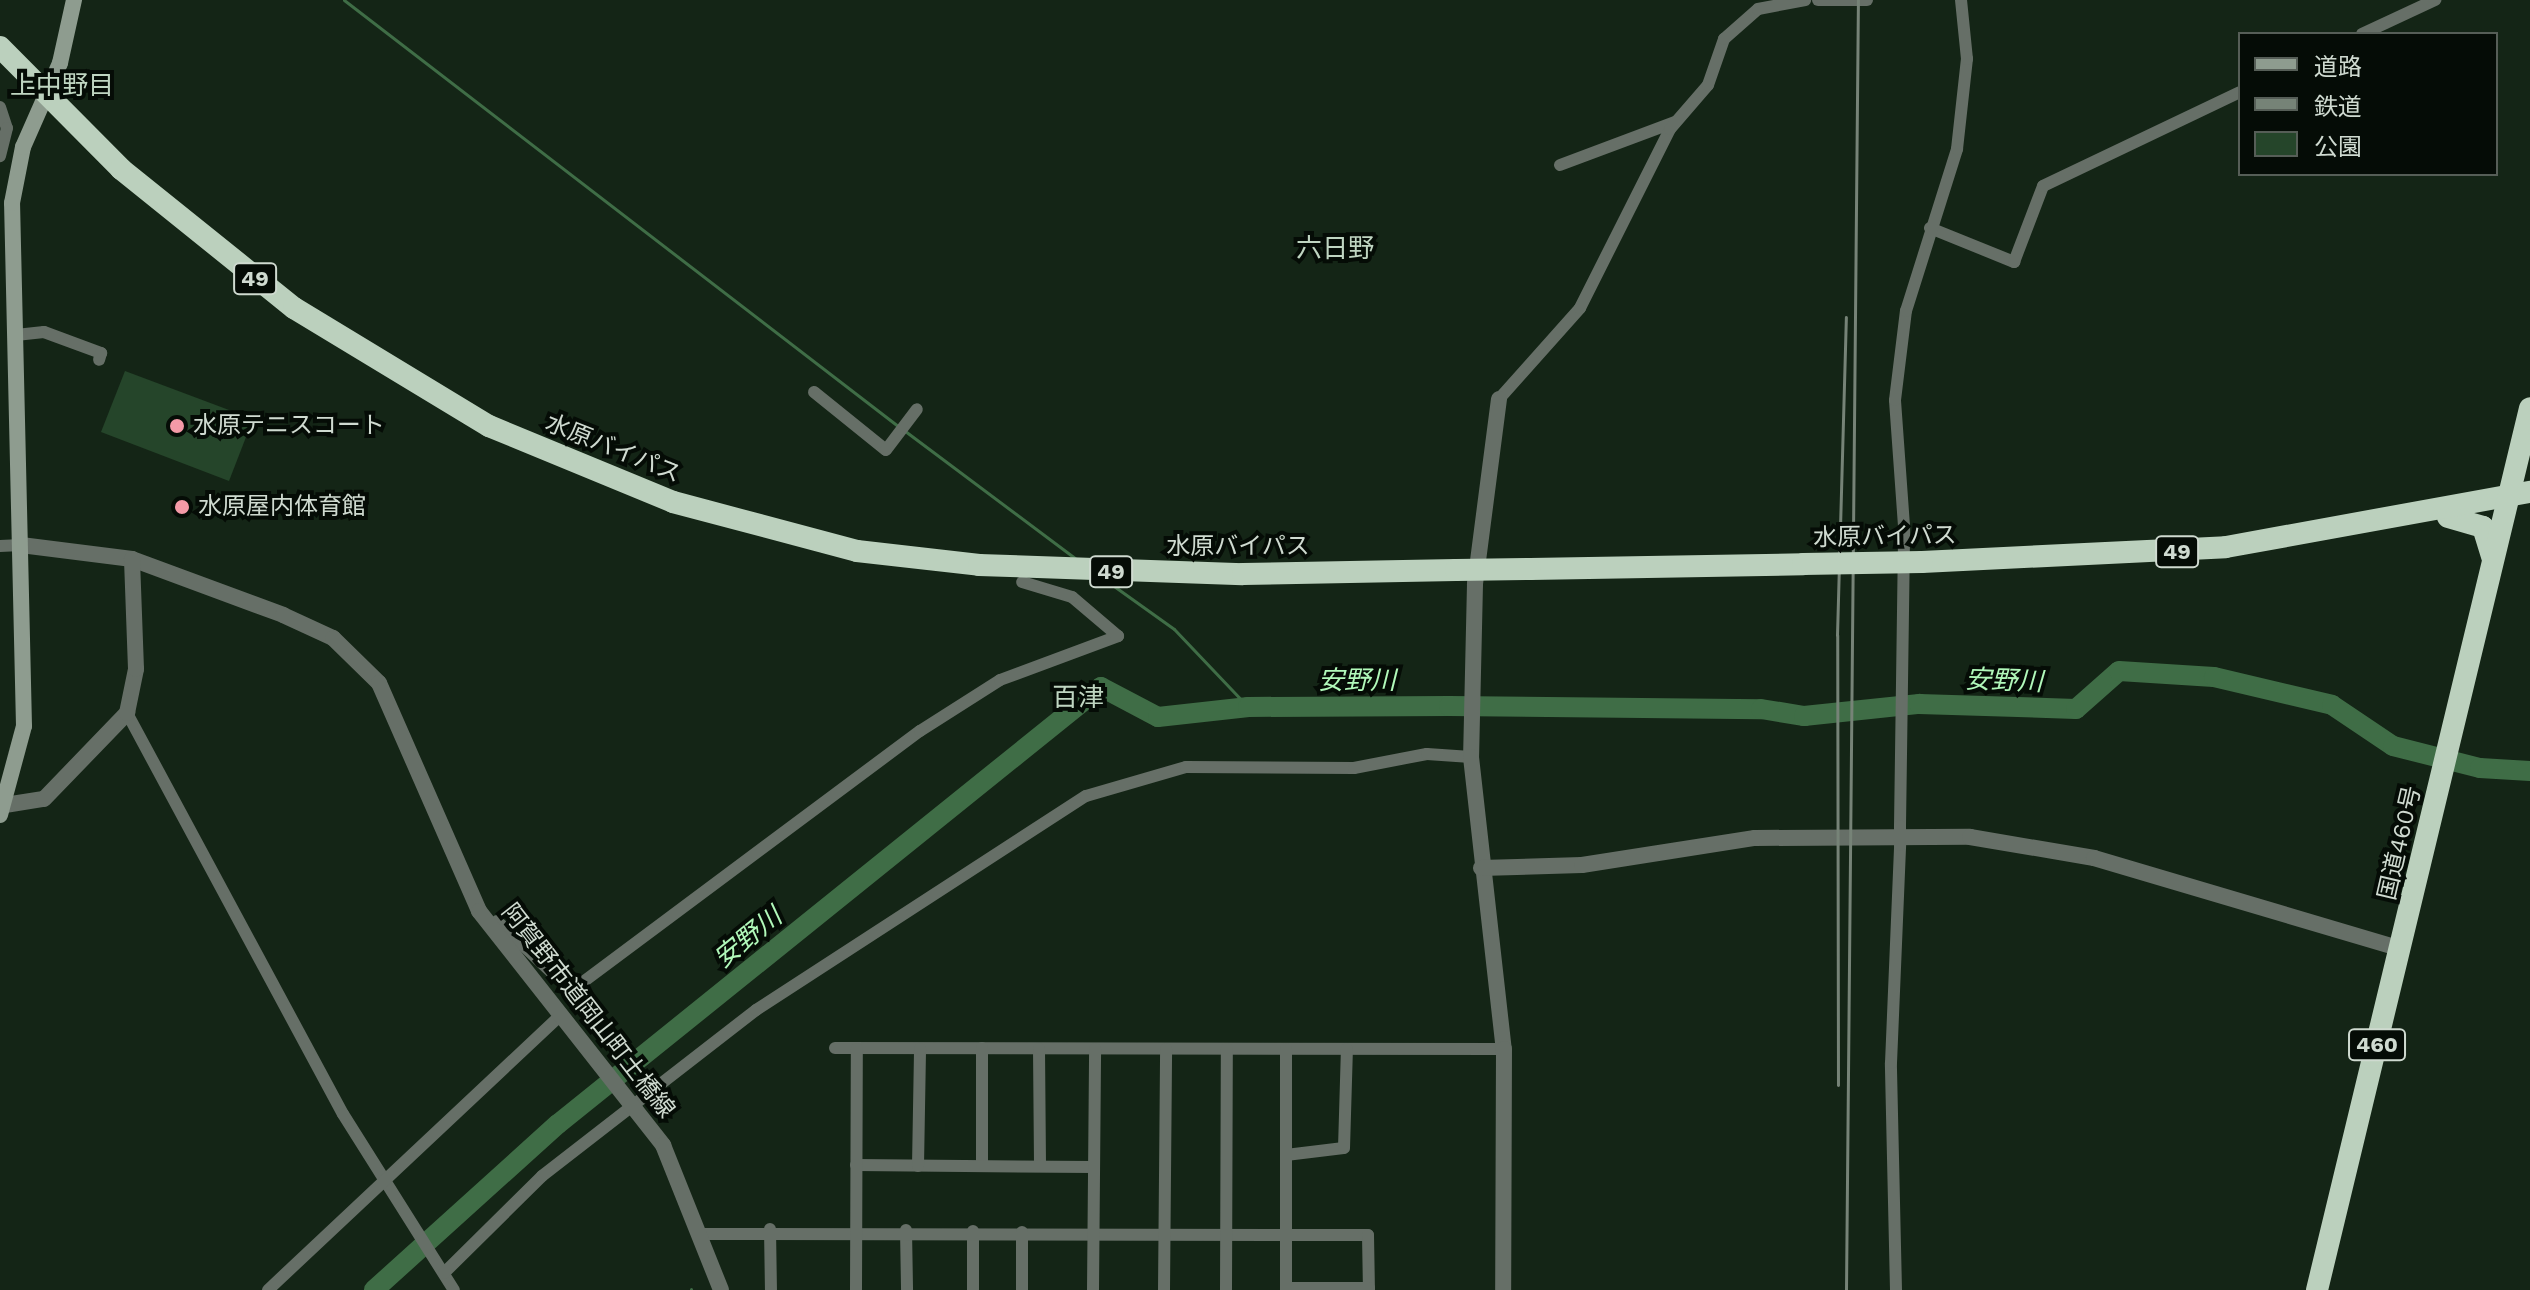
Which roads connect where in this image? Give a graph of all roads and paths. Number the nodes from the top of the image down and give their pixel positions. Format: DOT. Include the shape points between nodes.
graph roads {
  1 [pos="74,0"];
  2 [pos="1805,0"];
  3 [pos="1818,0"];
  4 [pos="1867,0"];
  5 [pos="1961,0"];
  6 [pos="2435,0"];
  7 [pos="2366,32"];
  8 [pos="0,47"];
  9 [pos="2238,93"];
  10 [pos="46,98"];
  11 [pos="0,107"];
  12 [pos="1675,122"];
  13 [pos="0,156"];
  14 [pos="1560,165"];
  15 [pos="6,201"];
  16 [pos="1930,228"];
  17 [pos="5,283"];
  18 [pos="16,335"];
  19 [pos="99,360"];
  20 [pos="814,392"];
  21 [pos="1498,404"];
  22 [pos="2530,408"];
  23 [pos="917,409"];
  24 [pos="2523,436"];
  25 [pos="2530,465"];
  26 [pos="2519,495"];
  27 [pos="2430,515"];
  28 [pos="21,545"];
  29 [pos="0,546"];
  30 [pos="132,559"];
  31 [pos="2493,562"];
  32 [pos="1022,582"];
  33 [pos="127,713"];
  34 [pos="1472,750"];
  35 [pos="2,810"];
  36 [pos="1481,868"];
  37 [pos="497,921"];
  38 [pos="2402,949"];
  39 [pos="564,1021"];
  40 [pos="835,1048"];
  41 [pos="982,1048"];
  42 [pos="857,1049"];
  43 [pos="920,1049"];
  44 [pos="1039,1049"];
  45 [pos="1095,1049"];
  46 [pos="1166,1049"];
  47 [pos="1227,1049"];
  48 [pos="1286,1049"];
  49 [pos="1347,1049"];
  50 [pos="1504,1049"];
  51 [pos="628,1099"];
  52 [pos="1286,1155"];
  53 [pos="856,1165"];
  54 [pos="918,1166"];
  55 [pos="982,1166"];
  56 [pos="1040,1166"];
  57 [pos="1094,1167"];
  58 [pos="385,1183"];
  59 [pos="770,1229"];
  60 [pos="856,1230"];
  61 [pos="906,1230"];
  62 [pos="973,1231"];
  63 [pos="1022,1232"];
  64 [pos="1094,1232"];
  65 [pos="1164,1233"];
  66 [pos="700,1234"];
  67 [pos="1226,1234"];
  68 [pos="1286,1234"];
  69 [pos="442,1270"];
  70 [pos="1286,1289"];
  71 [pos="1369,1289"];
  72 [pos="268,1290"];
  73 [pos="454,1290"];
  74 [pos="721,1290"];
  75 [pos="771,1290"];
  76 [pos="856,1290"];
  77 [pos="907,1290"];
  78 [pos="973,1290"];
  79 [pos="1022,1290"];
  80 [pos="1093,1290"];
  81 [pos="1164,1290"];
  82 [pos="1226,1290"];
  83 [pos="1503,1290"];
  84 [pos="1896,1290"];
  85 [pos="2317,1290"];
  1 -- 10 [label="main road"];
  2 -- 12 [label="street" via="1758,9 1738,21 1708,85"];
  3 -- 4 [label="street"];
  5 -- 16 [label="street" via="1967,59 1957,149"];
  6 -- 7 [label="street"];
  8 -- 10 [label="highway, 水原バイパス / 49"];
  9 -- 16 [label="street" via="2043,186 2014,262"];
  10 -- 15 [label="main road"];
  10 -- 27 [label="highway, 水原バイパス / 49, bridge" via="236,266 354,348 489,426 730,522 857,551 979,565 1243,574 1922,562 2154,554"];
  11 -- 13 [label="street" via="7,128"];
  12 -- 14 [label="street"];
  12 -- 21 [label="street" via="1580,308"];
  15 -- 17 [label="main road"];
  16 -- 84 [label="street, bridge" via="1906,311 1895,400 1903,642 1891,1063"];
  17 -- 18 [label="main road"];
  18 -- 19 [label="street" via="44,332 101,353"];
  18 -- 28 [label="main road"];
  20 -- 23 [label="street" via="886,450"];
  21 -- 34 [label="street" via="1473,632"];
  22 -- 24 [label="highway, 国道460号 / 460"];
  24 -- 25 [label="highway"];
  24 -- 26 [label="highway, 国道460号 / 460"];
  26 -- 27 [label="highway, 水原バイパス / 49"];
  26 -- 31 [label="highway, 国道460号 / 460"];
  27 -- 31 [label="highway" via="2478,522"];
  28 -- 29 [label="street"];
  28 -- 30 [label="street, 阿賀野市道岡山町土橋線"];
  28 -- 35 [label="main road" via="24,726"];
  30 -- 33 [label="street" via="136,669"];
  30 -- 39 [label="street, 阿賀野市道岡山町土橋線" via="333,638 379,683 479,911"];
  31 -- 38 [label="highway, 国道460号 / 460"];
  32 -- 37 [label="street" via="1072,597 1118,636 1000,680 920,731 583,982 561,983"];
  33 -- 35 [label="street" via="44,799"];
  33 -- 58 [label="street"];
  34 -- 36 [label="street"];
  34 -- 51 [label="street" via="1354,768 1186,767 1086,796"];
  36 -- 38 [label="street" via="1582,865 1755,838 1970,837 2094,858"];
  36 -- 50 [label="street"];
  38 -- 85 [label="highway, 国道460号 / 460"];
  39 -- 51 [label="street, 阿賀野市道岡山町土橋線"];
  39 -- 58 [label="street"];
  40 -- 42 [label="street"];
  41 -- 43 [label="street"];
  41 -- 44 [label="street"];
  41 -- 55 [label="street"];
  42 -- 43 [label="street"];
  42 -- 53 [label="street"];
  43 -- 54 [label="street"];
  44 -- 45 [label="street"];
  44 -- 56 [label="street"];
  45 -- 46 [label="street"];
  45 -- 57 [label="street"];
  46 -- 47 [label="street"];
  46 -- 65 [label="street"];
  47 -- 48 [label="street"];
  47 -- 67 [label="street"];
  48 -- 49 [label="street"];
  48 -- 52 [label="street"];
  49 -- 50 [label="street"];
  49 -- 52 [label="street" via="1344,1148"];
  50 -- 83 [label="street"];
  51 -- 66 [label="street, 阿賀野市道岡山町土橋線" via="663,1145"];
  51 -- 69 [label="street"];
  52 -- 68 [label="street"];
  53 -- 54 [label="street"];
  53 -- 60 [label="street"];
  54 -- 55 [label="street"];
  55 -- 56 [label="street"];
  56 -- 57 [label="street"];
  57 -- 64 [label="street"];
  58 -- 69 [label="street"];
  58 -- 72 [label="street"];
  59 -- 60 [label="street"];
  59 -- 66 [label="street"];
  59 -- 75 [label="street"];
  60 -- 61 [label="street"];
  60 -- 76 [label="street"];
  61 -- 62 [label="street"];
  61 -- 77 [label="street"];
  62 -- 63 [label="street"];
  62 -- 78 [label="street"];
  63 -- 64 [label="street"];
  63 -- 79 [label="street"];
  64 -- 65 [label="street"];
  64 -- 80 [label="street"];
  65 -- 67 [label="street"];
  65 -- 81 [label="street"];
  66 -- 74 [label="street, 阿賀野市道岡山町土橋線"];
  67 -- 68 [label="street"];
  67 -- 82 [label="street"];
  68 -- 70 [label="street"];
  68 -- 71 [label="street" via="1368,1235"];
  69 -- 73 [label="street"];
  70 -- 71 [label="street"];
}
